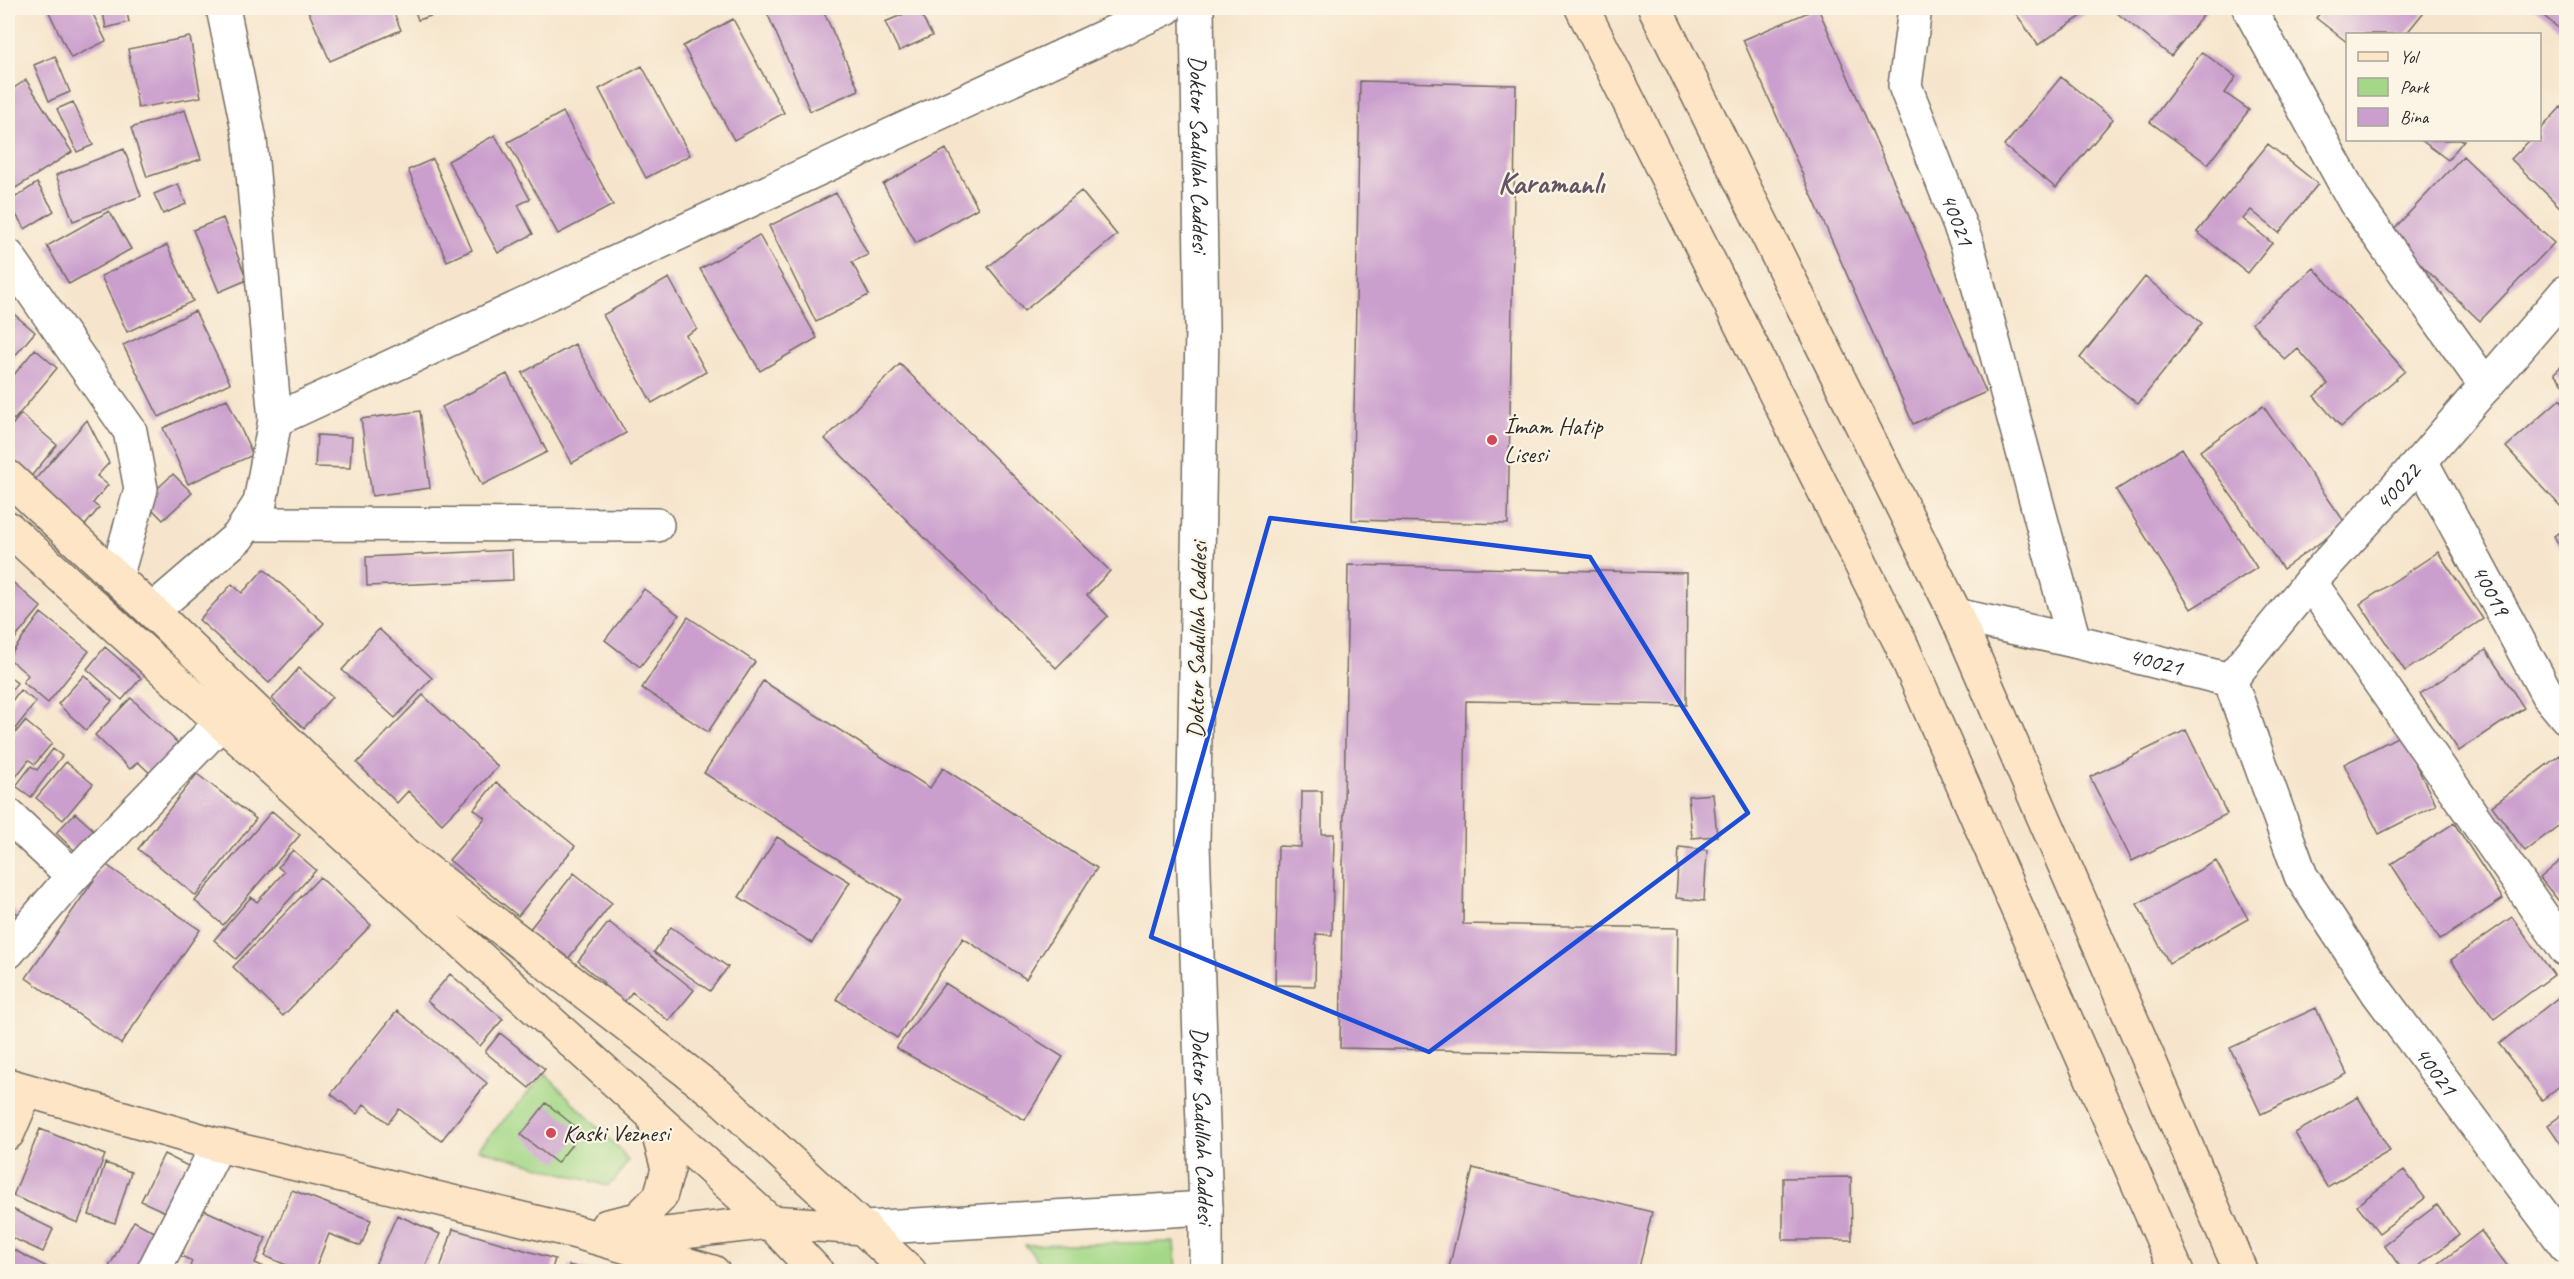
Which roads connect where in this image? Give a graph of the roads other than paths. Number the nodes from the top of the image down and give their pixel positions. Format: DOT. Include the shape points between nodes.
graph roads {
  1 [pos="223,8"];
  2 [pos="1166,8"];
  3 [pos="1197,8"];
  4 [pos="1582,8"];
  5 [pos="1655,8"];
  6 [pos="2249,8"];
  7 [pos="1914,9"];
  8 [pos="8,256"];
  9 [pos="2566,292"];
  10 [pos="2486,386"];
  11 [pos="275,420"];
  12 [pos="2421,461"];
  13 [pos="8,477"];
  14 [pos="247,524"];
  15 [pos="657,525"];
  16 [pos="8,528"];
  17 [pos="116,578"];
  18 [pos="2310,582"];
  19 [pos="152,611"];
  20 [pos="1956,615"];
  21 [pos="2074,640"];
  22 [pos="2230,680"];
  23 [pos="2566,717"];
  24 [pos="220,724"];
  25 [pos="8,815"];
  26 [pos="73,876"];
  27 [pos="2566,950"];
  28 [pos="8,952"];
  29 [pos="17,1088"];
  30 [pos="654,1118"];
  31 [pos="8,1133"];
  32 [pos="218,1145"];
  33 [pos="1206,1208"];
  34 [pos="770,1222"];
  35 [pos="865,1228"];
  36 [pos="576,1232"];
  37 [pos="2566,1246"];
  38 [pos="153,1272"];
  39 [pos="713,1272"];
  40 [pos="817,1272"];
  41 [pos="910,1272"];
  42 [pos="1206,1272"];
  43 [pos="2177,1272"];
  44 [pos="2241,1272"];
  1 -- 11 [label="street" via="250,140"];
  2 -- 11 [label="street"];
  3 -- 33 [label="street, Doktor Sadullah Caddesi" via="1202,329 1193,844"];
  4 -- 43 [label="street" via="1901,644"];
  5 -- 20 [label="street"];
  6 -- 10 [label="street" via="2355,202"];
  7 -- 21 [label="street, 40021" via="1905,86 1968,244"];
  8 -- 17 [label="street" via="130,431 141,489"];
  9 -- 10 [label="street, 40022"];
  10 -- 12 [label="street, 40022"];
  11 -- 14 [label="street" via="260,503"];
  12 -- 18 [label="street, 40022"];
  12 -- 23 [label="street, 40019" via="2547,693"];
  13 -- 17 [label="street"];
  14 -- 15 [label="street"];
  14 -- 19 [label="street" via="238,537"];
  16 -- 24 [label="street"];
  17 -- 19 [label="street"];
  18 -- 22 [label="street, 40022"];
  18 -- 27 [label="street"];
  19 -- 35 [label="street" via="400,850 718,1095"];
  20 -- 21 [label="street"];
  20 -- 44 [label="street"];
  21 -- 22 [label="street, 40021"];
  22 -- 37 [label="street, 40021" via="2301,876 2378,993"];
  24 -- 26 [label="street"];
  24 -- 30 [label="street"];
  25 -- 26 [label="street"];
  26 -- 28 [label="street"];
  29 -- 31 [label="street"];
  29 -- 32 [label="street"];
  30 -- 34 [label="street"];
  30 -- 36 [label="street" via="668,1169 660,1197 639,1219"];
  32 -- 36 [label="street"];
  32 -- 38 [label="street"];
  33 -- 35 [label="street"];
  33 -- 42 [label="street, Doktor Sadullah Caddesi"];
  34 -- 35 [label="street"];
  34 -- 36 [label="street" via="666,1234"];
  34 -- 40 [label="street"];
  35 -- 41 [label="street"];
  36 -- 39 [label="street"];
}
